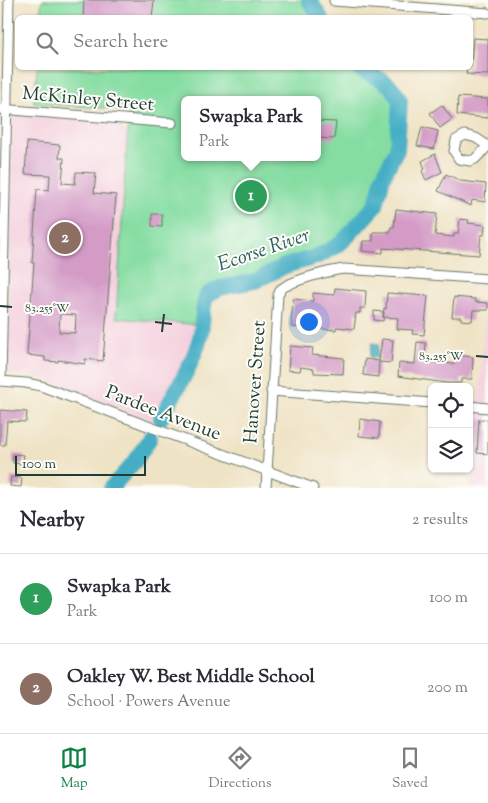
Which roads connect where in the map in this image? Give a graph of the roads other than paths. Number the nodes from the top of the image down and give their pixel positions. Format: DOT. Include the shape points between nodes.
graph roads {
  1 [pos="9,0"];
  2 [pos="334,1"];
  3 [pos="488,12"];
  4 [pos="3,109"];
  5 [pos="172,123"];
  6 [pos="2,242"];
  7 [pos="488,279"];
  8 [pos="0,381"];
  9 [pos="271,391"];
  10 [pos="428,403"];
  11 [pos="473,406"];
  12 [pos="488,408"];
  13 [pos="267,471"];
  14 [pos="266,488"];
  15 [pos="313,488"];
  1 -- 4 [label="street"];
  2 -- 3 [label="street"];
  4 -- 5 [label="street, McKinley Street"];
  4 -- 6 [label="street"];
  6 -- 8 [label="street"];
  7 -- 9 [label="street, Hanover Street" via="344,269 285,286 278,295"];
  8 -- 13 [label="street, Pardee Avenue" via="41,386"];
  9 -- 10 [label="street"];
  9 -- 13 [label="street, Hanover Street"];
  11 -- 12 [label="street"];
  13 -- 14 [label="street, Hanover Street"];
  13 -- 15 [label="street, Pardee Avenue"];
}
